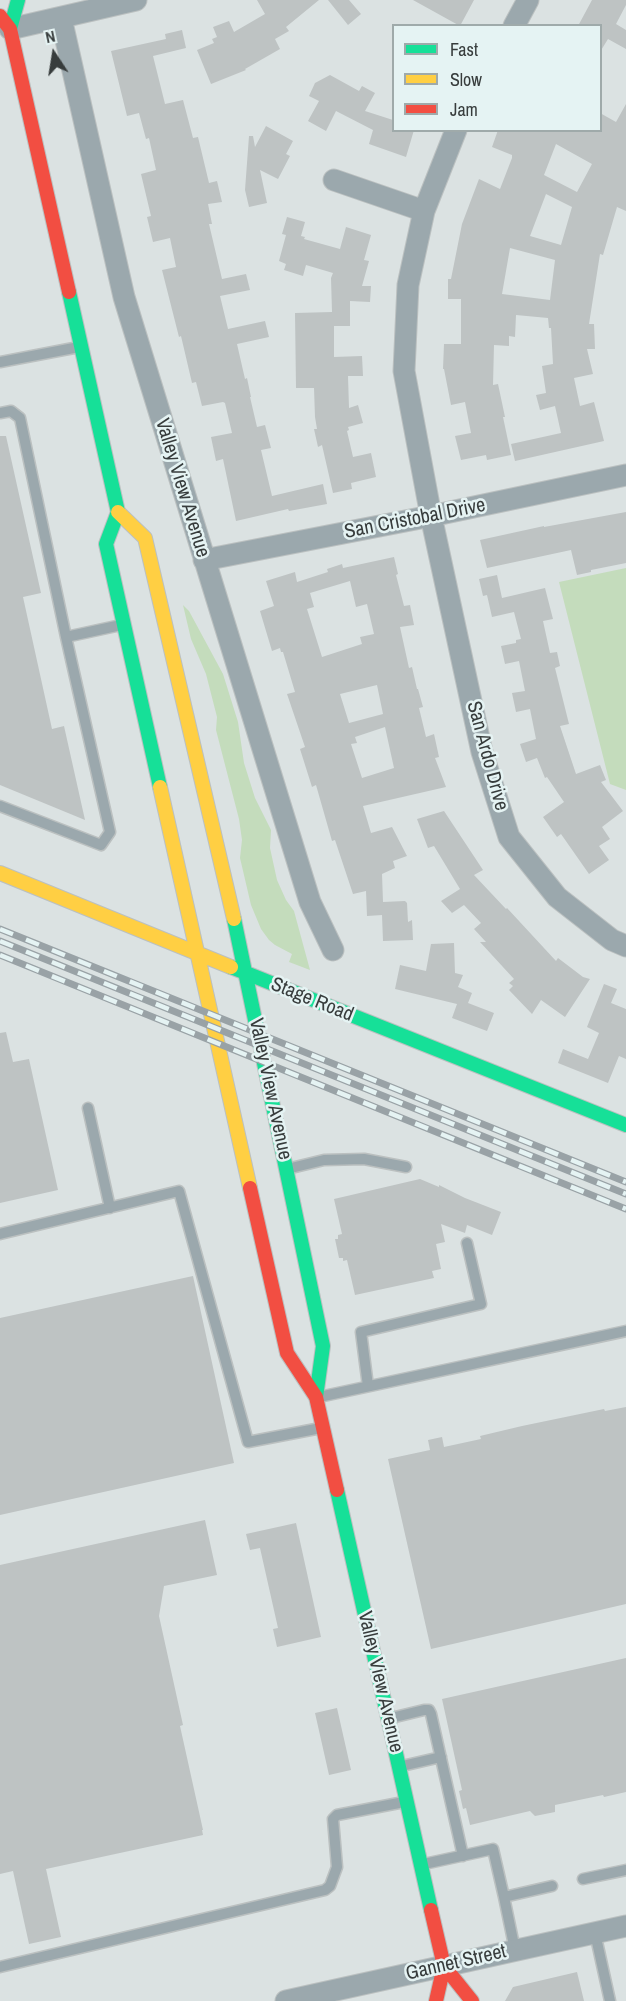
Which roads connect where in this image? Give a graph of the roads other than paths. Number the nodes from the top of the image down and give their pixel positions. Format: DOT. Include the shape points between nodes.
graph roads {
  1 [pos="18,0"];
  2 [pos="136,0"];
  3 [pos="528,0"];
  4 [pos="61,18"];
  5 [pos="5,23"];
  6 [pos="515,24"];
  7 [pos="455,132"];
  8 [pos="334,180"];
  9 [pos="424,211"];
  10 [pos="81,347"];
  11 [pos="0,362"];
  12 [pos="0,413"];
  13 [pos="626,475"];
  14 [pos="118,512"];
  15 [pos="431,516"];
  16 [pos="204,560"];
  17 [pos="125,624"];
  18 [pos="66,637"];
  19 [pos="0,806"];
  20 [pos="0,873"];
  21 [pos="626,946"];
  22 [pos="333,950"];
  23 [pos="197,953"];
  24 [pos="246,974"];
  25 [pos="88,1108"];
  26 [pos="626,1125"];
  27 [pos="406,1167"];
  28 [pos="287,1169"];
  29 [pos="110,1208"];
  30 [pos="0,1234"];
  31 [pos="467,1243"];
  32 [pos="626,1331"];
  33 [pos="368,1386"];
  34 [pos="316,1397"];
  35 [pos="323,1428"];
  36 [pos="388,1719"];
  37 [pos="441,1757"];
  38 [pos="399,1767"];
  39 [pos="407,1801"];
  40 [pos="463,1856"];
  41 [pos="421,1864"];
  42 [pos="626,1870"];
  43 [pos="583,1879"];
  44 [pos="552,1886"];
  45 [pos="504,1897"];
  46 [pos="626,1926"];
  47 [pos="595,1933"];
  48 [pos="515,1950"];
  49 [pos="444,1966"];
  50 [pos="0,1967"];
  51 [pos="286,2001"];
  52 [pos="436,2001"];
  53 [pos="472,2001"];
  54 [pos="610,2001"];
  1 -- 5 [label="main road"];
  2 -- 4 [label="street"];
  3 -- 6 [label="street"];
  4 -- 5 [label="street"];
  4 -- 16 [label="street, Valley View Avenue" via="124,297"];
  5 -- 10 [label="main road"];
  7 -- 9 [label="street, San Ardo Drive"];
  8 -- 9 [label="street"];
  9 -- 15 [label="street, San Ardo Drive" via="408,285 404,371"];
  10 -- 11 [label="lane"];
  10 -- 14 [label="main road"];
  12 -- 18 [label="lane" via="11,411 20,418"];
  13 -- 15 [label="street, San Cristobal Drive"];
  14 -- 17 [label="main road, Valley View Avenue" via="106,544"];
  14 -- 24 [label="main road, Valley View Avenue" via="145,538"];
  15 -- 16 [label="street, San Cristobal Drive"];
  15 -- 21 [label="street, San Ardo Drive" via="482,752 509,837 557,897 612,940"];
  16 -- 22 [label="street, Valley View Avenue" via="310,903"];
  17 -- 18 [label="lane"];
  17 -- 23 [label="main road, Valley View Avenue"];
  18 -- 19 [label="lane" via="110,832 100,845"];
  20 -- 23 [label="main road, Stage Road"];
  23 -- 24 [label="main road, Stage Road"];
  23 -- 34 [label="main road, Valley View Avenue" via="287,1353"];
  24 -- 26 [label="main road, Stage Road"];
  24 -- 28 [label="main road, Valley View Avenue"];
  25 -- 29 [label="lane"];
  27 -- 28 [label="lane" via="364,1158 324,1160"];
  28 -- 34 [label="main road, Valley View Avenue" via="323,1346"];
  29 -- 30 [label="lane"];
  29 -- 35 [label="lane" via="179,1191 248,1442"];
  31 -- 33 [label="lane" via="481,1304 361,1332"];
  32 -- 33 [label="lane"];
  33 -- 34 [label="lane"];
  34 -- 35 [label="main road, Valley View Avenue"];
  35 -- 36 [label="main road, Valley View Avenue"];
  36 -- 37 [label="lane" via="429,1710"];
  36 -- 38 [label="main road, Valley View Avenue"];
  37 -- 38 [label="lane"];
  37 -- 40 [label="lane"];
  38 -- 39 [label="main road, Valley View Avenue"];
  39 -- 41 [label="main road, Valley View Avenue"];
  39 -- 50 [label="lane" via="333,1819 337,1867 325,1890"];
  40 -- 41 [label="lane"];
  40 -- 45 [label="lane" via="493,1849"];
  41 -- 49 [label="main road, Valley View Avenue"];
  42 -- 43 [label="lane"];
  44 -- 45 [label="lane"];
  45 -- 48 [label="lane"];
  46 -- 47 [label="street, Gannet Street"];
  47 -- 48 [label="street, Gannet Street"];
  47 -- 54 [label="lane"];
  48 -- 49 [label="street, Gannet Street"];
  49 -- 51 [label="street, Gannet Street"];
  49 -- 52 [label="main road, Valley View Avenue"];
  49 -- 53 [label="main road, Valley View Avenue"];
}
